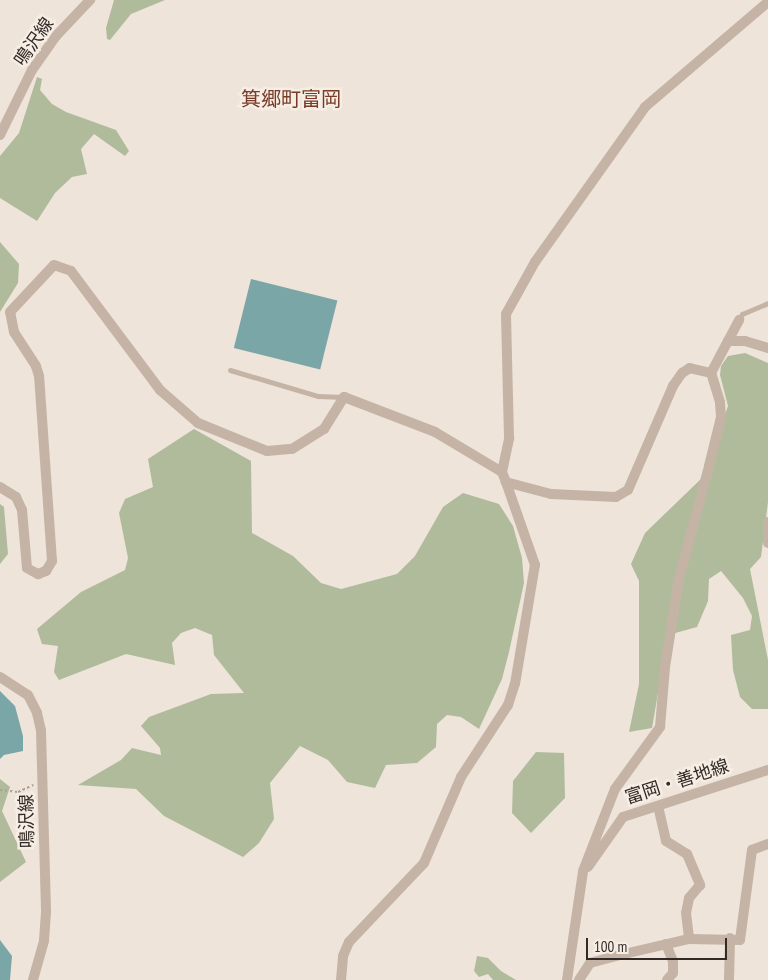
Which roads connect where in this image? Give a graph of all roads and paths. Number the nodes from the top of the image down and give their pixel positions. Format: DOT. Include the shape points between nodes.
graph roads {
  1 [pos="90,0"];
  2 [pos="768,2"];
  3 [pos="0,135"];
  4 [pos="768,304"];
  5 [pos="739,320"];
  6 [pos="728,342"];
  7 [pos="768,348"];
  8 [pos="230,370"];
  9 [pos="712,373"];
  10 [pos="344,397"];
  11 [pos="504,477"];
  12 [pos="0,487"];
  13 [pos="768,522"];
  14 [pos="768,543"];
  15 [pos="0,677"];
  16 [pos="768,770"];
  17 [pos="37,783"];
  18 [pos="0,790"];
  19 [pos="658,806"];
  20 [pos="768,844"];
  21 [pos="584,871"];
  22 [pos="730,938"];
  23 [pos="689,939"];
  24 [pos="666,944"];
  25 [pos="33,980"];
  26 [pos="341,980"];
  27 [pos="567,980"];
  28 [pos="579,980"];
  29 [pos="667,980"];
  30 [pos="729,980"];
  1 -- 3 [label="street, 鳴沢線" via="56,36 32,70"];
  2 -- 11 [label="street" via="644,108 535,262 506,314 509,438"];
  4 -- 5 [label="lane" via="742,314"];
  5 -- 6 [label="street"];
  6 -- 7 [label="street" via="745,341"];
  6 -- 9 [label="street"];
  8 -- 10 [label="lane" via="318,396"];
  9 -- 11 [label="street" via="690,368 682,373 673,386 628,490 623,494 580,498 526,490"];
  9 -- 21 [label="street" via="721,417 679,579 665,667 660,727 614,789"];
  10 -- 11 [label="street" via="436,432"];
  10 -- 12 [label="street" via="324,429 292,449 267,451 198,423 160,390 71,271 54,264 10,312 14,332 36,366 38,376 52,561 46,571 38,574 27,568 22,510 16,497"];
  11 -- 26 [label="street" via="535,565 515,684 508,705 461,778 424,863 350,942 342,956"];
  13 -- 14 [label="street"];
  15 -- 25 [label="street, 鳴沢線" via="28,695 37,713 41,732 46,912 44,941"];
  16 -- 19 [label="street, 富岡・善地線"];
  17 -- 18 [label="path" via="18,792"];
  19 -- 21 [label="street, 富岡・善地線" via="623,817"];
  19 -- 23 [label="street" via="666,841 687,854 700,884 688,898"];
  20 -- 22 [label="street" via="752,850 740,940"];
  21 -- 27 [label="street, 富岡・善地線"];
  22 -- 23 [label="street"];
  22 -- 30 [label="street"];
  23 -- 24 [label="street"];
  24 -- 28 [label="street" via="590,963"];
  24 -- 29 [label="street" via="673,961 673,973"];
}
